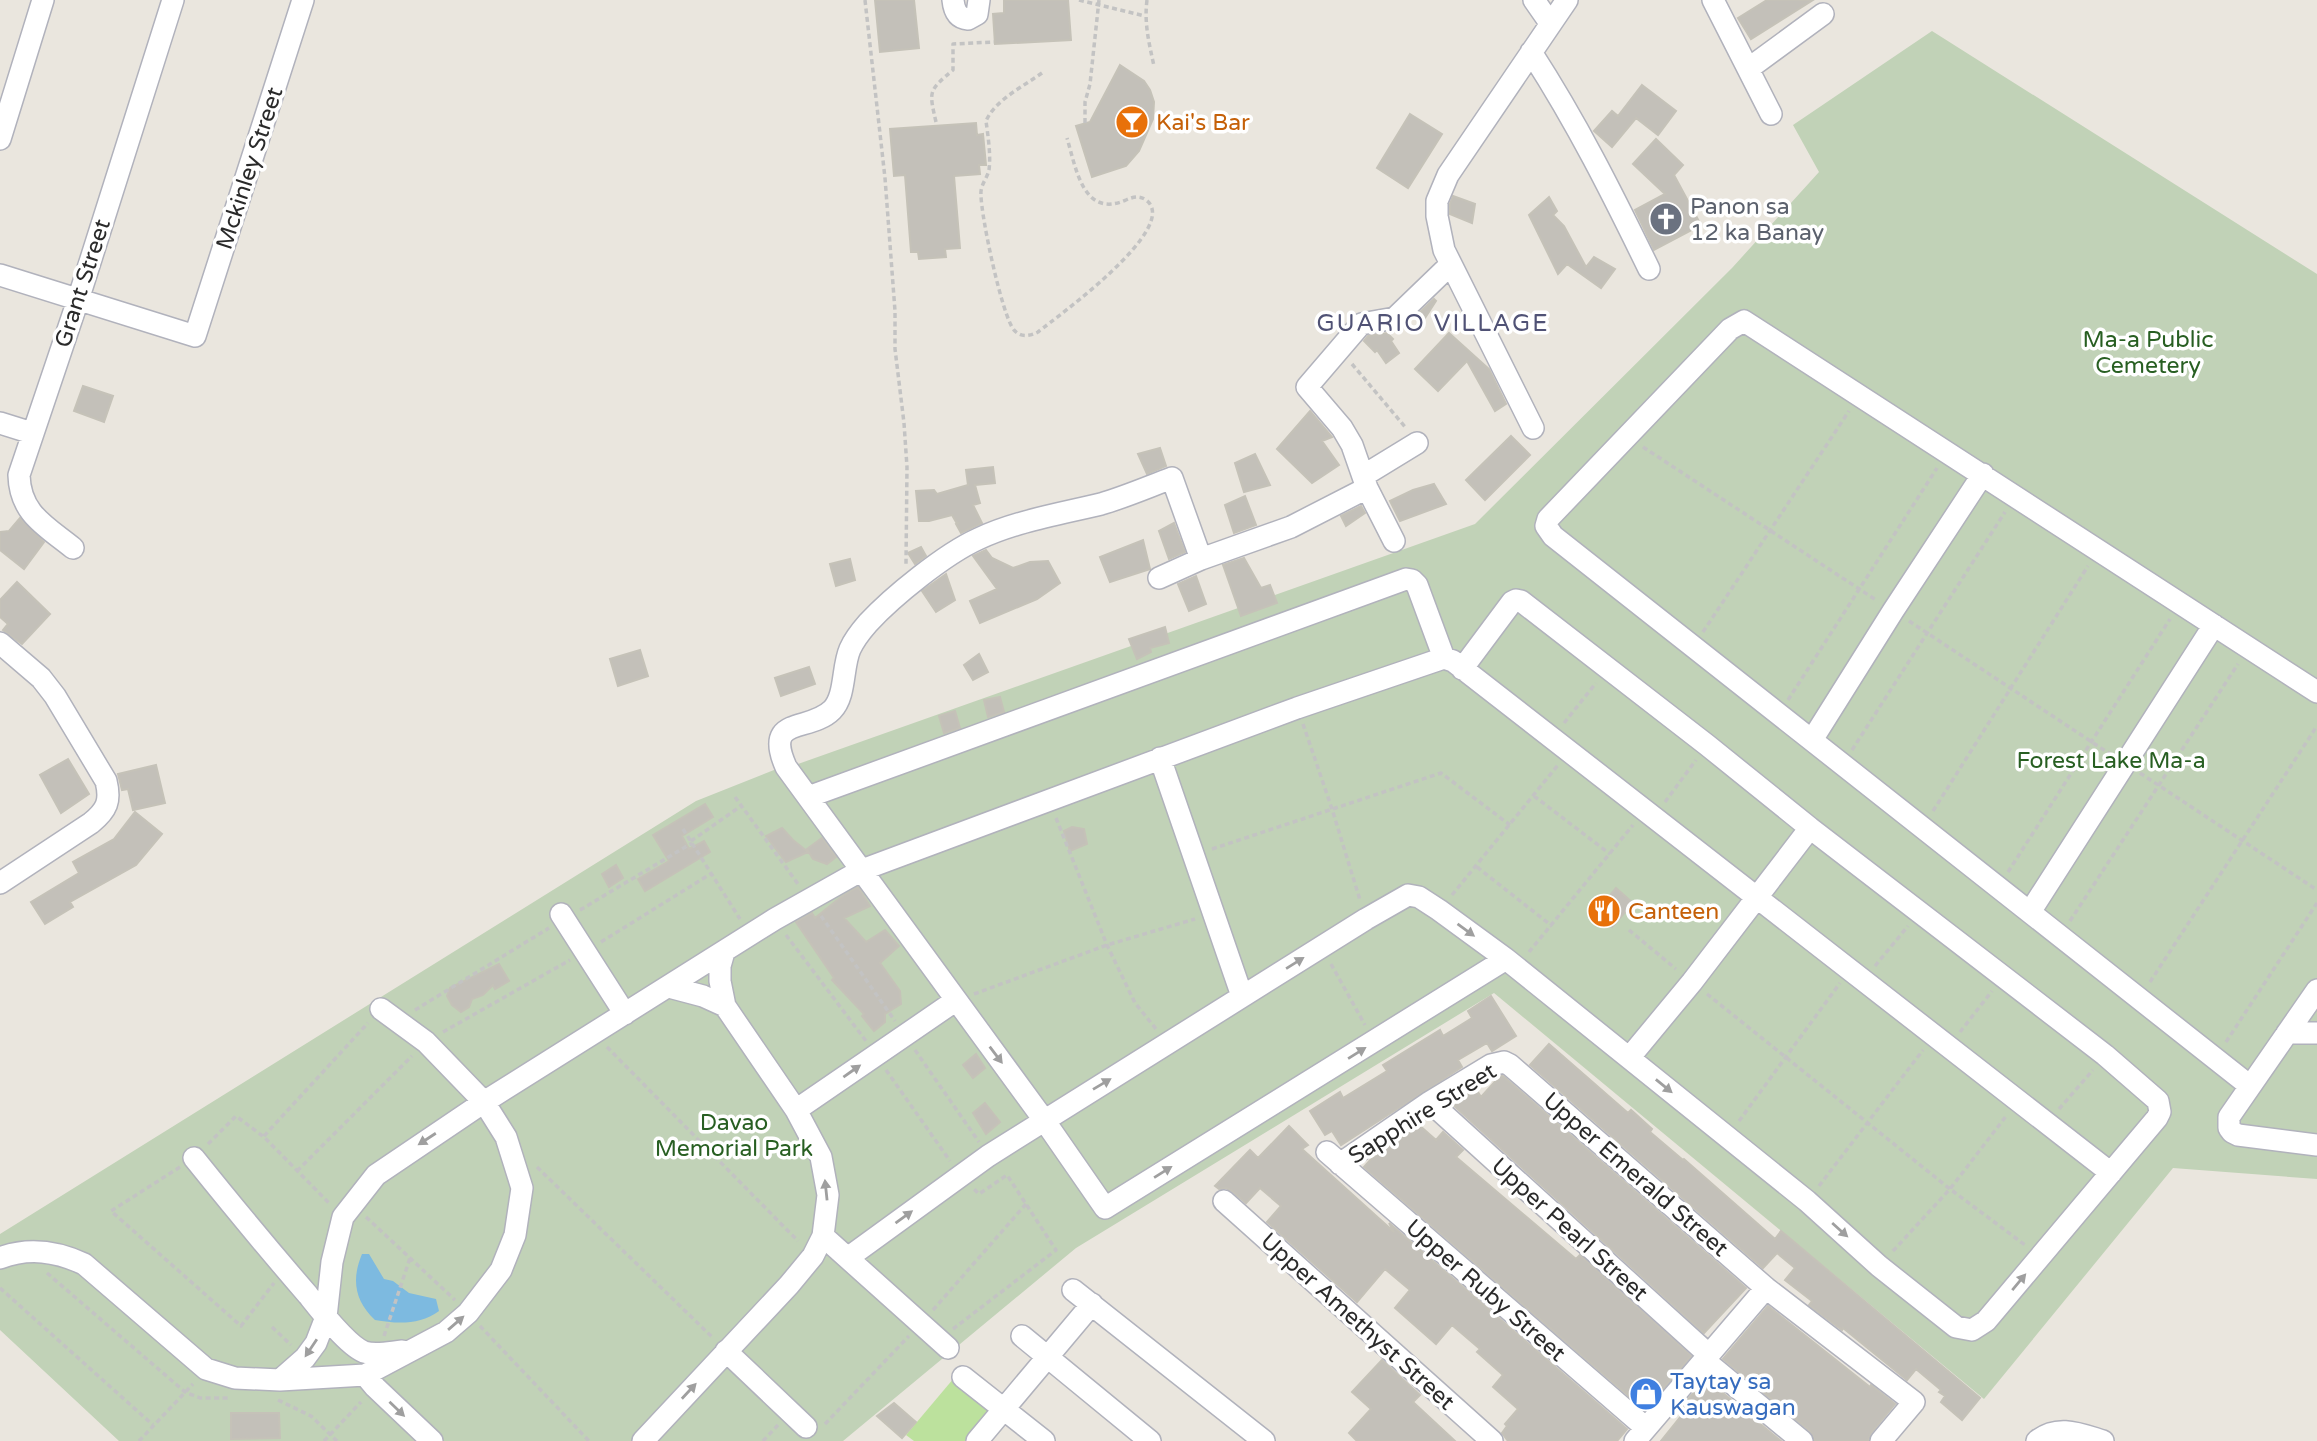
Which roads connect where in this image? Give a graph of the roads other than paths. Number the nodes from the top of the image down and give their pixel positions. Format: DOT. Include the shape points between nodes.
graph roads {
  1 [pos="43,0"];
  2 [pos="173,0"];
  3 [pos="303,0"];
  4 [pos="953,0"];
  5 [pos="979,0"];
  6 [pos="1534,0"];
  7 [pos="1567,0"];
  8 [pos="1713,0"];
  9 [pos="1823,15"];
  10 [pos="1550,23"];
  11 [pos="1531,52"];
  12 [pos="1748,69"];
  13 [pos="1771,114"];
  14 [pos="0,139"];
  15 [pos="1450,265"];
  16 [pos="1649,269"];
  17 [pos="0,275"];
  18 [pos="78,300"];
  19 [pos="0,423"];
  20 [pos="1534,428"];
  21 [pos="32,433"];
  22 [pos="1417,443"];
  23 [pos="1983,474"];
  24 [pos="1365,482"];
  25 [pos="1394,541"];
  26 [pos="73,548"];
  27 [pos="1202,559"];
  28 [pos="1159,578"];
  29 [pos="2214,625"];
  30 [pos="0,643"];
  31 [pos="1453,664"];
  32 [pos="2317,692"];
  33 [pos="1812,740"];
  34 [pos="1160,758"];
  35 [pos="808,797"];
  36 [pos="1810,828"];
  37 [pos="863,870"];
  38 [pos="3,875"];
  39 [pos="1757,898"];
  40 [pos="2030,912"];
  41 [pos="563,916"];
  42 [pos="724,952"];
  43 [pos="1511,963"];
  44 [pos="669,987"];
  45 [pos="2317,990"];
  46 [pos="1242,996"];
  47 [pos="955,1001"];
  48 [pos="725,1006"];
  49 [pos="390,1014"];
  50 [pos="625,1014"];
  51 [pos="2287,1033"];
  52 [pos="2317,1033"];
  53 [pos="1629,1058"];
  54 [pos="1504,1062"];
  55 [pos="2250,1086"];
  56 [pos="484,1102"];
  57 [pos="1430,1102"];
  58 [pos="796,1110"];
  59 [pos="1044,1120"];
  60 [pos="2317,1145"];
  61 [pos="194,1158"];
  62 [pos="1334,1158"];
  63 [pos="2111,1173"];
  64 [pos="1224,1201"];
  65 [pos="824,1236"];
  66 [pos="849,1257"];
  67 [pos="0,1258"];
  68 [pos="1766,1288"];
  69 [pos="1073,1290"];
  70 [pos="1091,1304"];
  71 [pos="326,1317"];
  72 [pos="1022,1336"];
  73 [pos="944,1344"];
  74 [pos="414,1350"];
  75 [pos="726,1351"];
  76 [pos="1047,1357"];
  77 [pos="1706,1358"];
  78 [pos="963,1377"];
  79 [pos="280,1380"];
  80 [pos="370,1381"];
  81 [pos="1003,1409"];
  82 [pos="806,1427"];
  83 [pos="1642,1436"];
  84 [pos="1483,1438"];
  85 [pos="1261,1440"];
  86 [pos="432,1441"];
  87 [pos="643,1441"];
  88 [pos="976,1441"];
  89 [pos="1044,1441"];
  90 [pos="1150,1441"];
  91 [pos="1802,1441"];
  92 [pos="1881,1441"];
  93 [pos="2037,1441"];
  94 [pos="2102,1441"];
  1 -- 14 [label="street"];
  2 -- 18 [label="street, Grant Street"];
  3 -- 18 [label="street, Mckinley Street" via="195,336"];
  4 -- 5 [label="street" via="956,12 968,19 977,14"];
  6 -- 10 [label="street"];
  7 -- 10 [label="street"];
  8 -- 12 [label="street"];
  9 -- 12 [label="street"];
  10 -- 11 [label="street"];
  11 -- 15 [label="street" via="1441,188 1437,216"];
  11 -- 16 [label="street" via="1600,166"];
  12 -- 13 [label="street"];
  15 -- 20 [label="street"];
  15 -- 24 [label="street" via="1395,318 1361,324 1307,387 1352,444"];
  17 -- 18 [label="street"];
  18 -- 21 [label="street, Grant Street"];
  19 -- 21 [label="street"];
  21 -- 26 [label="street, Grant Street" via="19,475 22,499 37,519"];
  22 -- 24 [label="street"];
  23 -- 29 [label="street"];
  23 -- 33 [label="street"];
  23 -- 33 [label="street" via="1744,321 1730,329 1552,513 1546,526 1553,536"];
  24 -- 25 [label="street"];
  24 -- 27 [label="street" via="1291,527"];
  27 -- 28 [label="street"];
  27 -- 35 [label="street" via="1171,478 1104,503 980,538 956,552 883,608 859,633 833,710 793,726 780,738 786,767"];
  29 -- 32 [label="street"];
  29 -- 40 [label="street"];
  30 -- 38 [label="street" via="55,696 107,781 109,792 108,804 91,823"];
  31 -- 34 [label="street" via="1297,708"];
  31 -- 35 [label="street" via="1417,585 1406,579"];
  31 -- 36 [label="street" via="1512,602 1521,601"];
  31 -- 39 [label="street"];
  33 -- 40 [label="street"];
  34 -- 37 [label="street"];
  34 -- 46 [label="street"];
  35 -- 37 [label="street"];
  36 -- 39 [label="street"];
  36 -- 63 [label="street" via="2154,1095 2160,1106 2157,1118"];
  37 -- 42 [label="street"];
  37 -- 47 [label="street"];
  39 -- 53 [label="street"];
  39 -- 63 [label="street"];
  40 -- 55 [label="street"];
  41 -- 50 [label="street"];
  42 -- 44 [label="street"];
  42 -- 48 [label="street" via="720,981"];
  46 -- 43 [label="street, one-way" via="1408,895 1439,910"];
  43 -- 53 [label="street"];
  59 -- 43 [label="street, one-way" via="1105,1208"];
  44 -- 48 [label="street"];
  44 -- 50 [label="street"];
  45 -- 51 [label="street"];
  59 -- 46 [label="street, one-way"];
  58 -- 47 [label="street, one-way"];
  47 -- 59 [label="street, one-way"];
  48 -- 58 [label="street"];
  49 -- 56 [label="street" via="426,1042"];
  50 -- 56 [label="street"];
  51 -- 52 [label="street"];
  51 -- 55 [label="street"];
  53 -- 63 [label="street, one-way" via="1956,1327 1972,1330 1986,1321"];
  54 -- 57 [label="street, Sapphire Street"];
  54 -- 68 [label="street, Upper Emerald Street"];
  55 -- 60 [label="street" via="2229,1116 2232,1132"];
  56 -- 71 [label="street, one-way" via="376,1175 342,1217"];
  74 -- 56 [label="street, one-way" via="468,1313 501,1270 515,1235 522,1188 506,1137"];
  57 -- 62 [label="street, Sapphire Street"];
  57 -- 77 [label="street, Upper Pearl Street"];
  65 -- 58 [label="street, one-way" via="828,1195 821,1157"];
  66 -- 59 [label="street, one-way"];
  61 -- 71 [label="street"];
  62 -- 83 [label="street, Upper Ruby Street"];
  64 -- 84 [label="street, Upper Amethyst Street"];
  65 -- 66 [label="street"];
  65 -- 75 [label="street" via="813,1256"];
  66 -- 73 [label="street"];
  67 -- 79 [label="street" via="22,1251 68,1256 84,1264 206,1369 235,1378"];
  68 -- 77 [label="street"];
  68 -- 92 [label="street, Upper Emerald Street" via="1914,1402"];
  69 -- 70 [label="street"];
  70 -- 76 [label="street"];
  70 -- 85 [label="street"];
  71 -- 74 [label="street" via="364,1352"];
  71 -- 79 [label="street, one-way" via="316,1343"];
  72 -- 76 [label="street"];
  74 -- 80 [label="street"];
  75 -- 82 [label="street"];
  87 -- 75 [label="street, one-way"];
  76 -- 81 [label="street"];
  76 -- 90 [label="street"];
  77 -- 83 [label="street"];
  77 -- 91 [label="street, Upper Pearl Street"];
  78 -- 81 [label="street"];
  79 -- 80 [label="street"];
  80 -- 86 [label="street, one-way"];
  81 -- 88 [label="street"];
  81 -- 89 [label="street"];
  93 -- 94 [label="street" via="2055,1431 2072,1431"];
}
